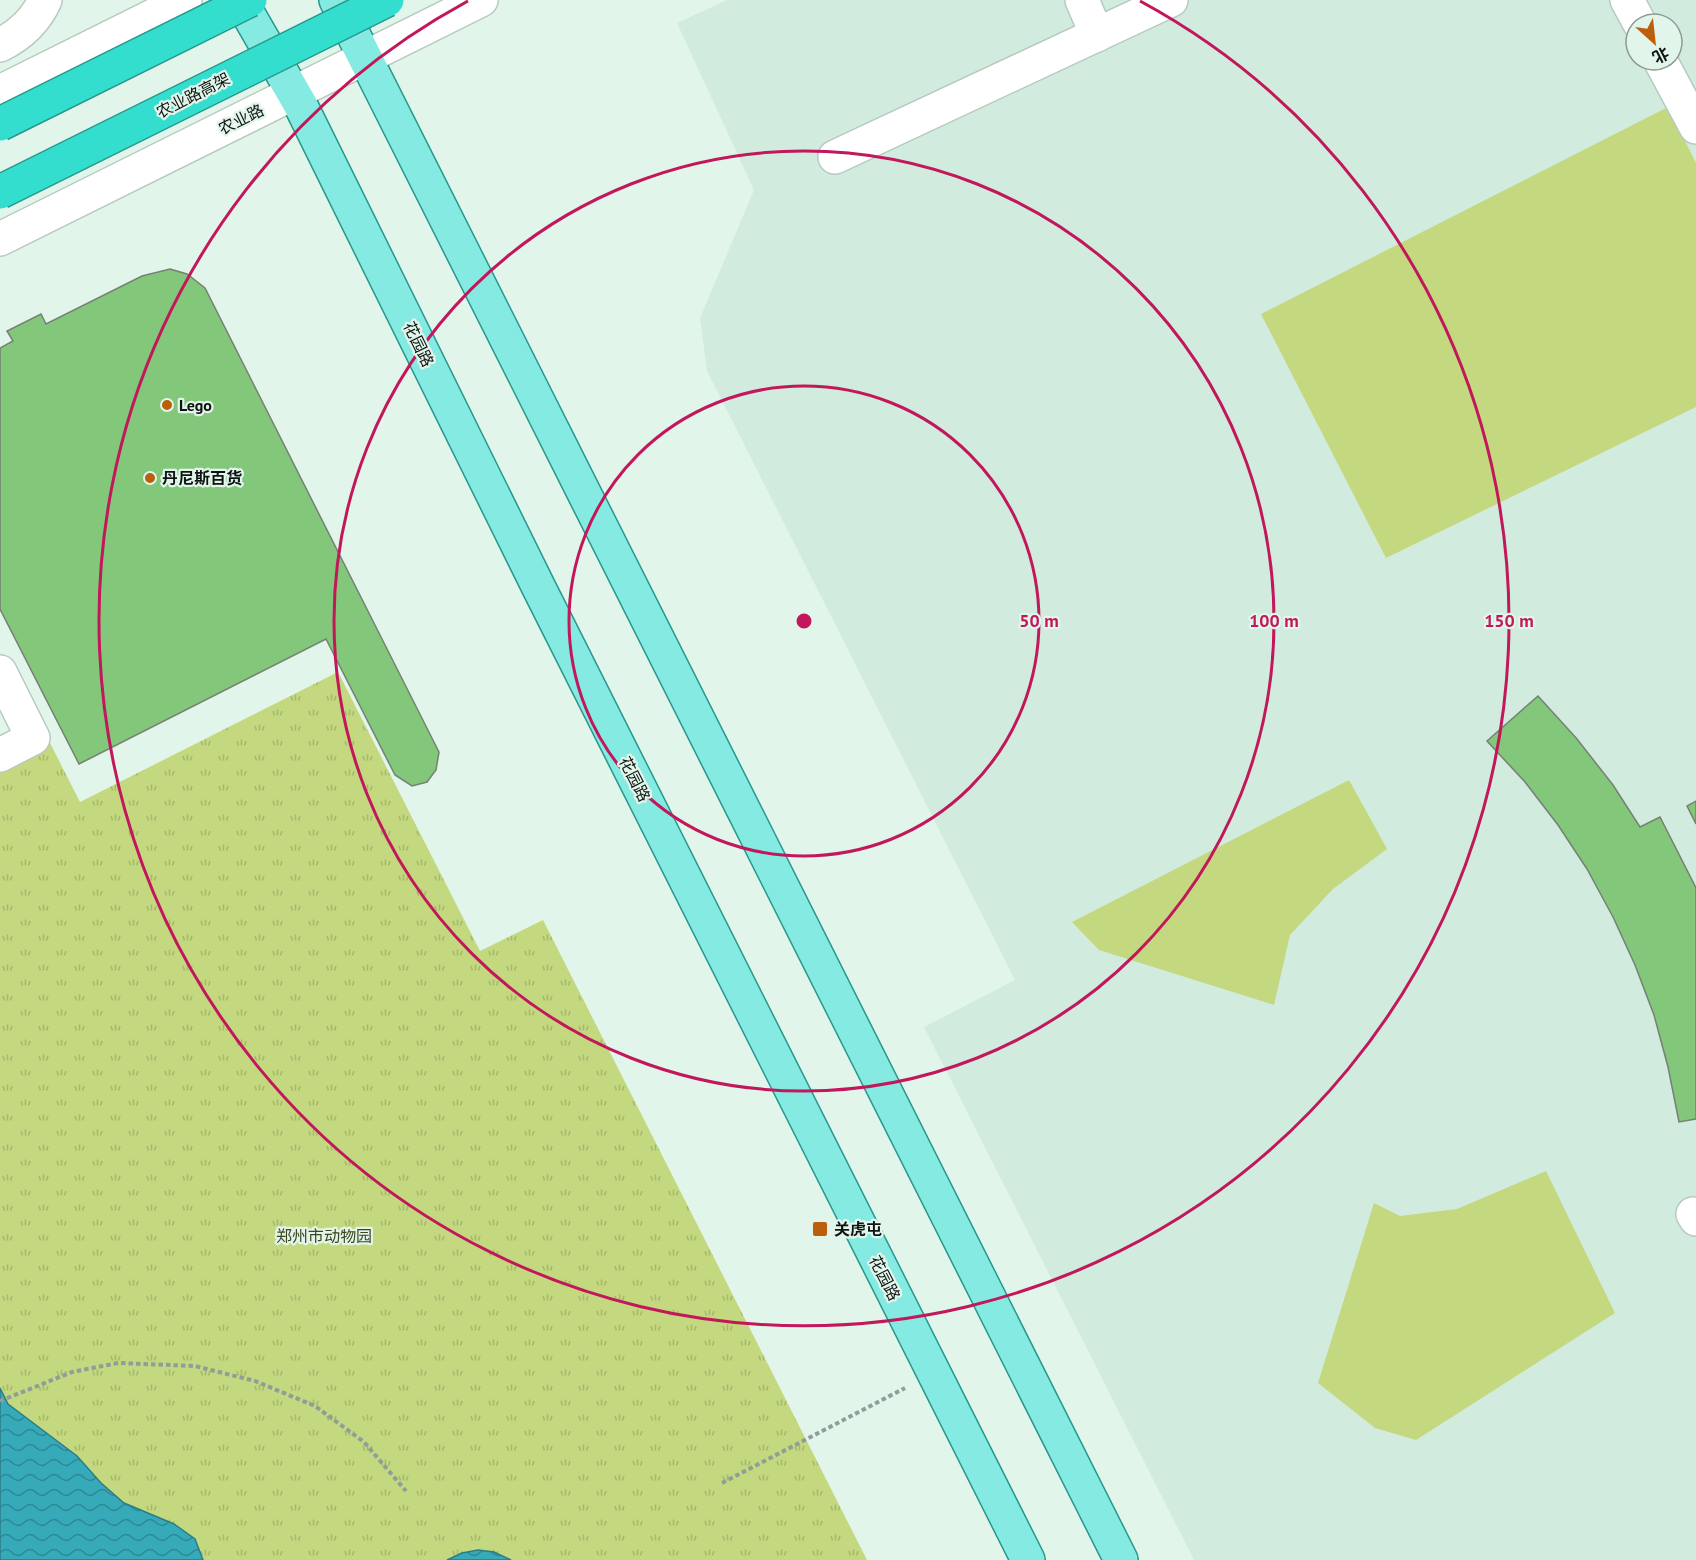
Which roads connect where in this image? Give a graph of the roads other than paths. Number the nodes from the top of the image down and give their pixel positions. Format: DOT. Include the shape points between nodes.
graph roads {
  1 [pos="45,0"];
  2 [pos="185,0"];
  3 [pos="240,0"];
  4 [pos="250,0"];
  5 [pos="336,0"];
  6 [pos="387,0"];
  7 [pos="481,0"];
  8 [pos="1082,0"];
  9 [pos="1172,0"];
  10 [pos="1098,34"];
  11 [pos="0,45"];
  12 [pos="366,57"];
  13 [pos="1666,72"];
  14 [pos="0,92"];
  15 [pos="293,93"];
  16 [pos="0,124"];
  17 [pos="1696,127"];
  18 [pos="835,157"];
  19 [pos="0,192"];
  20 [pos="0,239"];
  21 [pos="0,672"];
  22 [pos="0,755"];
  23 [pos="1028,1560"];
  24 [pos="1121,1560"];
  1 -- 11 [label="street" via="38,16"];
  2 -- 14 [label="street"];
  3 -- 15 [label="main road, 花园路"];
  4 -- 16 [label="highway, bridge"];
  5 -- 12 [label="main road"];
  6 -- 19 [label="highway, 农业路高架, bridge"];
  7 -- 12 [label="street, 农业路"];
  8 -- 10 [label="street"];
  9 -- 10 [label="street"];
  10 -- 18 [label="street"];
  12 -- 15 [label="street, 农业路"];
  12 -- 24 [label="main road"];
  13 -- 17 [label="street"];
  15 -- 20 [label="street, 农业路"];
  15 -- 23 [label="main road, 花园路"];
  21 -- 22 [label="street" via="33,738"];
}
